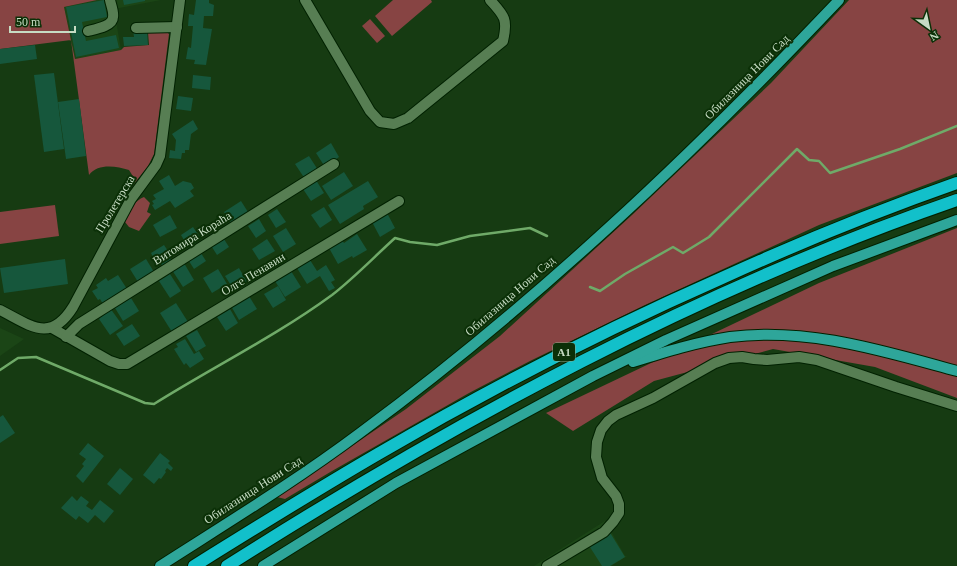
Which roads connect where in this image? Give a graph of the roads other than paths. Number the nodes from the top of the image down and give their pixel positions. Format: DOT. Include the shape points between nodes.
graph roads {
  1 [pos="110,0"];
  2 [pos="180,0"];
  3 [pos="305,0"];
  4 [pos="490,0"];
  5 [pos="839,0"];
  6 [pos="177,27"];
  7 [pos="136,28"];
  8 [pos="88,31"];
  9 [pos="334,164"];
  10 [pos="957,183"];
  11 [pos="399,200"];
  12 [pos="957,200"];
  13 [pos="957,220"];
  14 [pos="0,310"];
  15 [pos="52,328"];
  16 [pos="66,337"];
  17 [pos="957,371"];
  18 [pos="593,376"];
  19 [pos="957,406"];
  20 [pos="160,566"];
  21 [pos="194,566"];
  22 [pos="227,566"];
  23 [pos="263,566"];
  24 [pos="546,566"];
  1 -- 8 [label="street" via="114,18 101,28"];
  2 -- 6 [label="street, Пролетерска"];
  3 -- 4 [label="street" via="370,112 380,122 394,124 408,118 503,42 507,27 501,12"];
  5 -- 20 [label="main road, Обилазница Нови Сад" via="718,124 612,225 526,302 360,433 290,482"];
  6 -- 7 [label="street"];
  6 -- 15 [label="street, Пролетерска" via="160,156 131,198 68,315"];
  9 -- 16 [label="street, Витомира Кораћа" via="79,324"];
  10 -- 21 [label="highway, A1" via="790,247 595,336 378,454"];
  11 -- 16 [label="street, Олге Пенавин" via="127,364 110,361"];
  12 -- 22 [label="highway, A1" via="796,262 608,348 432,442"];
  13 -- 18 [label="main road" via="833,266"];
  14 -- 15 [label="street" via="34,327"];
  15 -- 16 [label="street"];
  17 -- 18 [label="main road" via="843,342 804,336 767,335 731,337 684,346"];
  18 -- 23 [label="main road" via="396,483"];
  19 -- 24 [label="street" via="817,360 799,357 767,360 742,357 715,363 608,421 601,430 597,442 596,457 602,478 616,496 619,513 604,532"];
}
